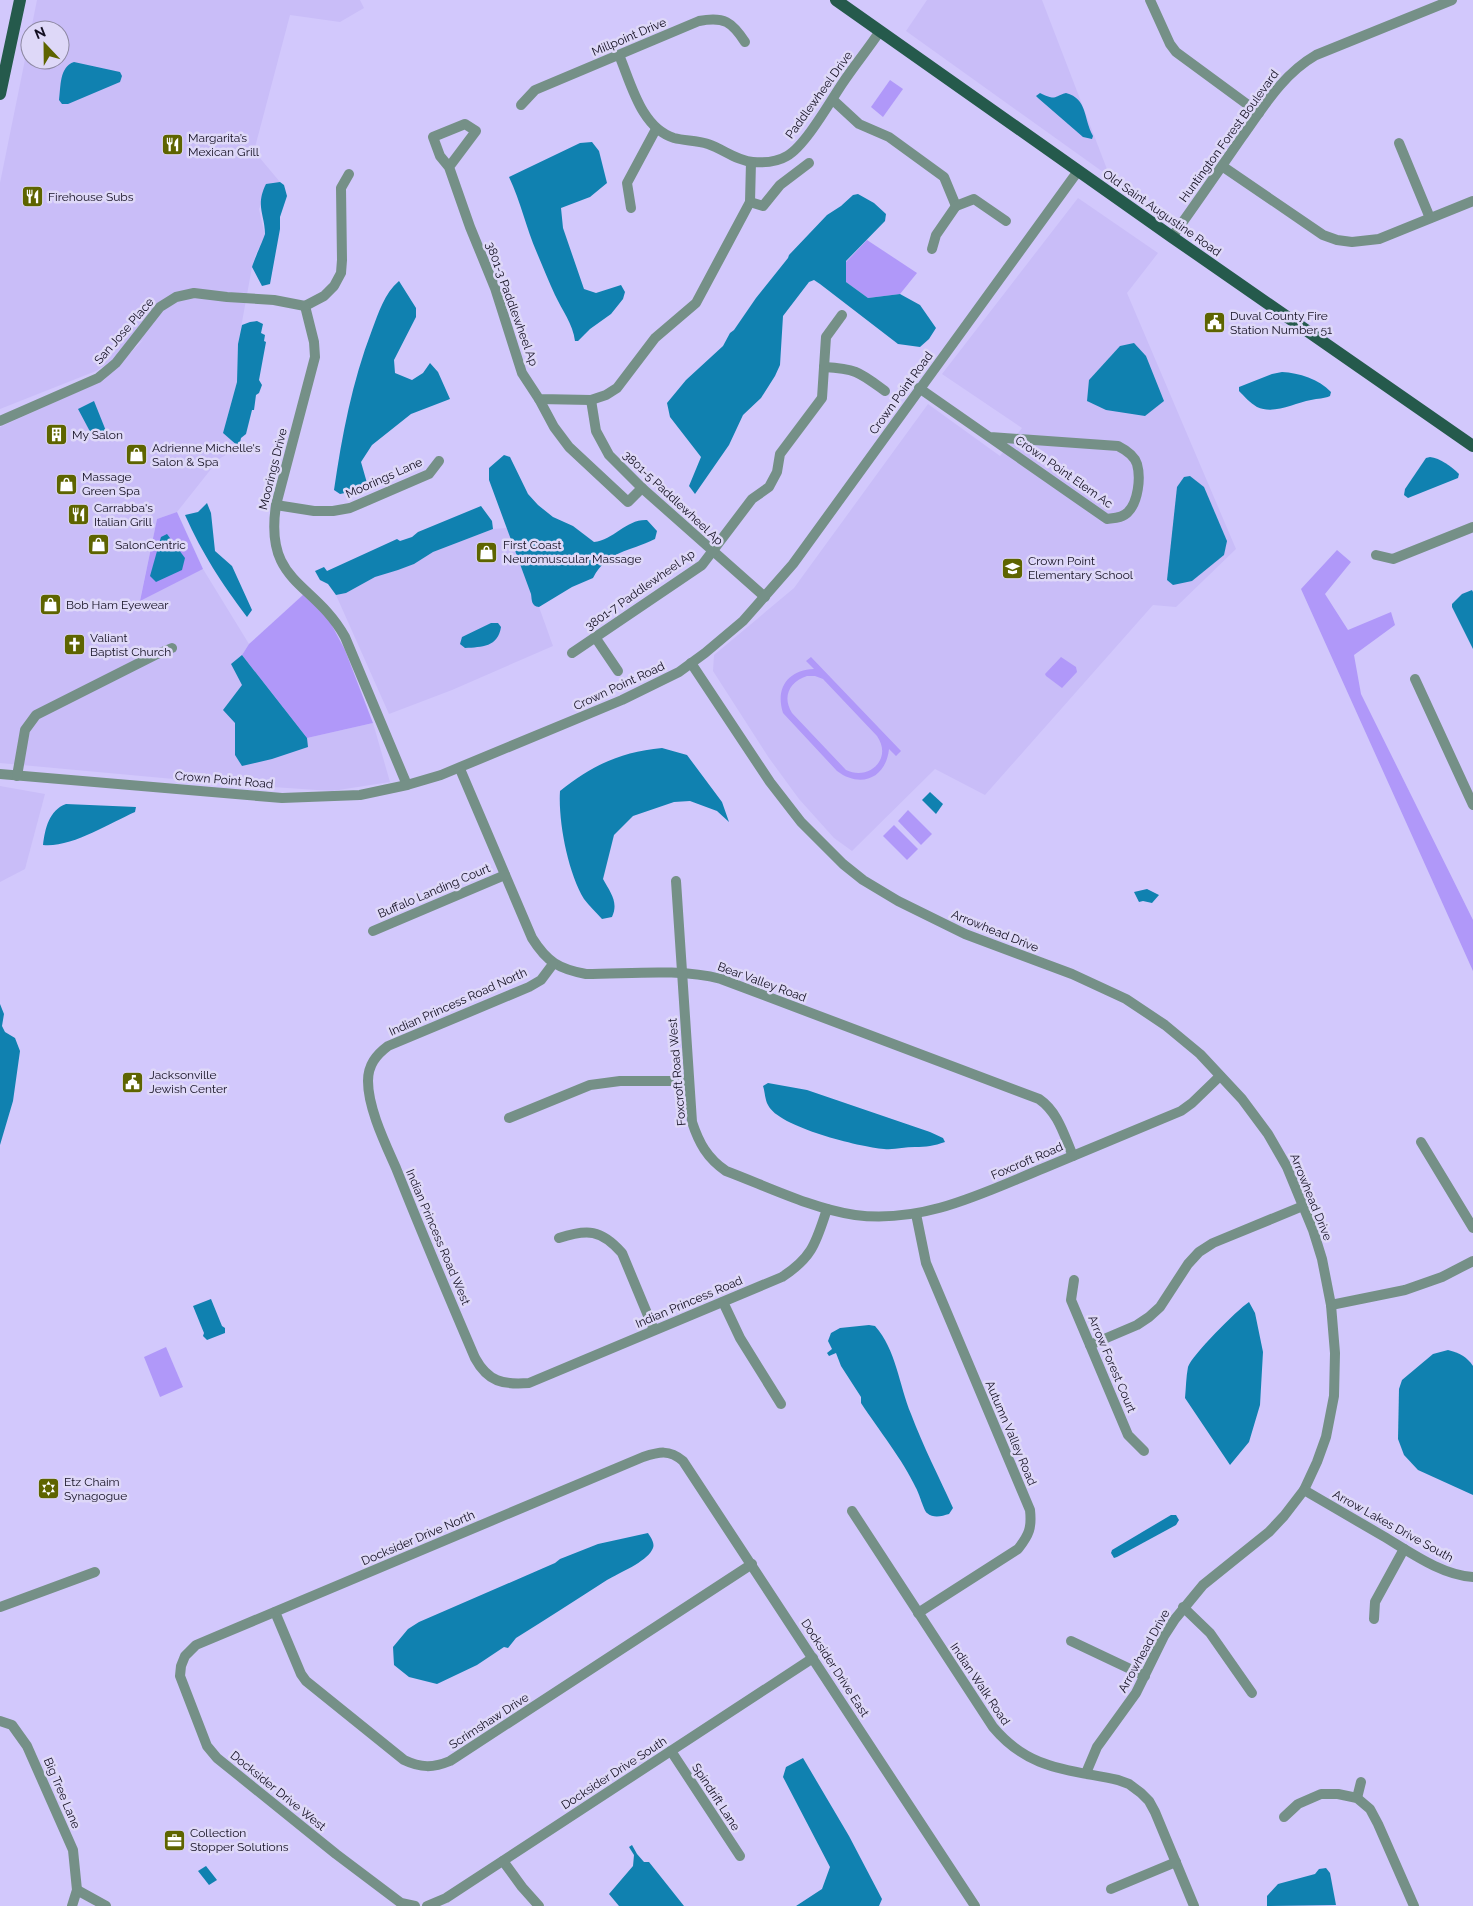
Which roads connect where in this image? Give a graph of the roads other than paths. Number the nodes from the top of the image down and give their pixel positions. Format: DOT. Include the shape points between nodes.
graph roads {
  1 [pos="20,0"];
  2 [pos="836,0"];
  3 [pos="1150,0"];
  4 [pos="1452,0"];
  5 [pos="880,31"];
  6 [pos="745,42"];
  7 [pos="619,55"];
  8 [pos="0,94"];
  9 [pos="833,100"];
  10 [pos="521,105"];
  11 [pos="1259,113"];
  12 [pos="656,129"];
  13 [pos="1399,143"];
  14 [pos="751,162"];
  15 [pos="809,163"];
  16 [pos="1222,166"];
  17 [pos="449,167"];
  18 [pos="1078,171"];
  19 [pos="349,174"];
  20 [pos="1473,200"];
  21 [pos="750,202"];
  22 [pos="956,206"];
  23 [pos="631,208"];
  24 [pos="1430,218"];
  25 [pos="1006,221"];
  26 [pos="1172,237"];
  27 [pos="932,249"];
  28 [pos="304,306"];
  29 [pos="842,315"];
  30 [pos="824,367"];
  31 [pos="919,388"];
  32 [pos="885,391"];
  33 [pos="539,399"];
  34 [pos="591,400"];
  35 [pos="0,421"];
  36 [pos="990,437"];
  37 [pos="1473,446"];
  38 [pos="439,461"];
  39 [pos="642,488"];
  40 [pos="276,505"];
  41 [pos="1473,526"];
  42 [pos="713,552"];
  43 [pos="1376,555"];
  44 [pos="765,597"];
  45 [pos="594,638"];
  46 [pos="172,648"];
  47 [pos="572,653"];
  48 [pos="691,663"];
  49 [pos="618,671"];
  50 [pos="1416,679"];
  51 [pos="460,769"];
  52 [pos="0,774"];
  53 [pos="17,776"];
  54 [pos="407,785"];
  55 [pos="1473,805"];
  56 [pos="504,875"];
  57 [pos="676,881"];
  58 [pos="373,931"];
  59 [pos="553,964"];
  60 [pos="683,974"];
  61 [pos="372,1062"];
  62 [pos="1220,1076"];
  63 [pos="689,1081"];
  64 [pos="509,1118"];
  65 [pos="1421,1142"];
  66 [pos="1073,1156"];
  67 [pos="1304,1206"];
  68 [pos="827,1209"];
  69 [pos="916,1214"];
  70 [pos="1473,1228"];
  71 [pos="558,1238"];
  72 [pos="1473,1262"];
  73 [pos="1074,1280"];
  74 [pos="723,1302"];
  75 [pos="1331,1305"];
  76 [pos="654,1330"];
  77 [pos="1090,1345"];
  78 [pos="529,1383"];
  79 [pos="782,1404"];
  80 [pos="666,1451"];
  81 [pos="1144,1451"];
  82 [pos="1304,1490"];
  83 [pos="852,1511"];
  84 [pos="1404,1549"];
  85 [pos="752,1564"];
  86 [pos="95,1572"];
  87 [pos="1473,1577"];
  88 [pos="0,1607"];
  89 [pos="1183,1607"];
  90 [pos="275,1612"];
  91 [pos="918,1613"];
  92 [pos="1374,1619"];
  93 [pos="1071,1641"];
  94 [pos="185,1656"];
  95 [pos="813,1658"];
  96 [pos="1145,1676"];
  97 [pos="1252,1693"];
  98 [pos="0,1721"];
  99 [pos="671,1751"];
  100 [pos="1086,1773"];
  101 [pos="1361,1782"];
  102 [pos="1357,1798"];
  103 [pos="1284,1817"];
  104 [pos="740,1856"];
  105 [pos="503,1861"];
  106 [pos="1176,1862"];
  107 [pos="1111,1889"];
  108 [pos="77,1890"];
  109 [pos="72,1906"];
  110 [pos="106,1906"];
  111 [pos="415,1906"];
  112 [pos="427,1906"];
  113 [pos="539,1906"];
  114 [pos="975,1906"];
  115 [pos="1194,1906"];
  116 [pos="1414,1906"];
  1 -- 8 [label="main road"];
  2 -- 5 [label="main road, Old Saint Augustine Road"];
  3 -- 11 [label="street" via="1176,52"];
  4 -- 11 [label="street, Huntington Forest Boulevard" via="1302,63 1282,82"];
  5 -- 9 [label="street, Paddlewheel Drive"];
  5 -- 18 [label="main road, Old Saint Augustine Road"];
  6 -- 7 [label="street, Millpoint Drive" via="735,27 710,19"];
  7 -- 10 [label="street, Millpoint Drive" via="535,90"];
  7 -- 12 [label="street" via="640,105"];
  9 -- 14 [label="street, Paddlewheel Drive" via="797,149 777,160"];
  9 -- 22 [label="street" via="858,124 889,137 944,176"];
  11 -- 16 [label="street, Huntington Forest Boulevard"];
  12 -- 14 [label="street, Paddlewheel Drive" via="674,138 712,145"];
  12 -- 23 [label="street" via="627,183"];
  13 -- 24 [label="street"];
  14 -- 21 [label="street"];
  15 -- 21 [label="street" via="780,185 763,206"];
  16 -- 24 [label="street" via="1323,234 1337,240 1379,240"];
  16 -- 26 [label="street, Huntington Forest Boulevard"];
  17 -- 17 [label="street, 3801-3 Paddlewheel Ap" via="440,156 433,136 465,124 476,131"];
  17 -- 33 [label="street, 3801-3 Paddlewheel Ap" via="495,288 522,373"];
  18 -- 26 [label="main road, Old Saint Augustine Road"];
  18 -- 31 [label="street, Crown Point Road"];
  19 -- 28 [label="street" via="341,188 340,273 324,296"];
  20 -- 24 [label="street"];
  21 -- 34 [label="street" via="696,303 655,338 617,388 606,396"];
  22 -- 25 [label="street" via="974,199"];
  22 -- 27 [label="street" via="936,235"];
  26 -- 37 [label="main road, Old Saint Augustine Road"];
  28 -- 35 [label="street, San Jose Place" via="194,293 176,297 160,307 116,363 98,378"];
  28 -- 40 [label="street, Moorings Drive" via="315,357"];
  29 -- 30 [label="street, 3801-7 Paddlewheel Ap" via="826,337"];
  30 -- 32 [label="street" via="859,372"];
  30 -- 42 [label="street, 3801-7 Paddlewheel Ap" via="822,398 780,454 777,472 768,487 752,499"];
  31 -- 36 [label="street, Crown Point Elem Ac"];
  31 -- 44 [label="street, Crown Point Road" via="793,564"];
  33 -- 34 [label="street"];
  33 -- 39 [label="street, 3801-3 Paddlewheel Ap" via="569,447 628,502"];
  34 -- 39 [label="street, 3801-5 Paddlewheel Ap" via="596,431 609,456"];
  36 -- 36 [label="street, Crown Point Elem Ac" via="1106,519 1127,514 1134,504 1137,463 1129,452 1118,446"];
  38 -- 40 [label="street, Moorings Lane" via="429,474 350,508 314,511"];
  39 -- 42 [label="street, 3801-5 Paddlewheel Ap"];
  40 -- 54 [label="street, Moorings Drive" via="274,537 282,563 297,584 326,610 345,637"];
  41 -- 43 [label="street" via="1393,559"];
  42 -- 44 [label="street, 3801-5 Paddlewheel Ap"];
  42 -- 45 [label="street, 3801-7 Paddlewheel Ap" via="702,565"];
  44 -- 48 [label="street, Crown Point Road" via="737,626"];
  45 -- 47 [label="street, 3801-7 Paddlewheel Ap"];
  45 -- 49 [label="street"];
  46 -- 53 [label="street" via="36,715 25,730"];
  48 -- 51 [label="street, Crown Point Road" via="653,686"];
  48 -- 62 [label="street, Arrowhead Drive" via="770,782 801,822 863,880 965,934 1072,974 1126,999 1182,1039"];
  50 -- 55 [label="street"];
  51 -- 54 [label="street, Crown Point Road"];
  51 -- 56 [label="street, Bear Valley Road"];
  52 -- 53 [label="street, Crown Point Road"];
  53 -- 54 [label="street, Crown Point Road" via="282,798 360,795"];
  56 -- 58 [label="street, Buffalo Landing Court"];
  56 -- 59 [label="street, Bear Valley Road" via="532,938 540,952"];
  57 -- 60 [label="street, Foxcroft Road West"];
  59 -- 60 [label="street, Bear Valley Road" via="586,974"];
  59 -- 61 [label="street, Indian Princess Road North" via="530,987 388,1046"];
  60 -- 63 [label="street, Foxcroft Road West"];
  60 -- 66 [label="street, Bear Valley Road" via="721,979 1039,1099 1054,1112"];
  61 -- 78 [label="street, Indian Princess Road West" via="368,1080 378,1123 475,1358 488,1376 500,1382"];
  62 -- 66 [label="street, Foxcroft Road" via="1181,1111"];
  62 -- 67 [label="street, Arrowhead Drive" via="1268,1134"];
  63 -- 64 [label="street" via="590,1085"];
  63 -- 68 [label="street, Foxcroft Road West" via="692,1122 698,1140 715,1164"];
  65 -- 70 [label="street"];
  66 -- 69 [label="street, Foxcroft Road" via="959,1203"];
  67 -- 75 [label="street, Arrowhead Drive" via="1322,1259"];
  67 -- 77 [label="street" via="1213,1243 1199,1252 1160,1307 1149,1317"];
  68 -- 69 [label="street, Foxcroft Road" via="879,1217"];
  68 -- 74 [label="street, Indian Princess Road" via="815,1244 796,1268"];
  69 -- 91 [label="street, Autumn Valley Road" via="926,1263 1030,1510 1031,1524 1018,1549"];
  71 -- 76 [label="street" via="588,1231 613,1242 622,1253"];
  72 -- 75 [label="street" via="1405,1290"];
  73 -- 77 [label="street, Arrow Forest Court" via="1071,1300"];
  74 -- 76 [label="street, Indian Princess Road"];
  74 -- 79 [label="street" via="740,1338"];
  75 -- 82 [label="street, Arrowhead Drive" via="1334,1396 1326,1437"];
  76 -- 78 [label="street, Indian Princess Road"];
  77 -- 81 [label="street, Arrow Forest Court" via="1128,1435"];
  80 -- 85 [label="street, Docksider Drive East" via="683,1461"];
  80 -- 90 [label="street, Docksider Drive North" via="643,1457"];
  82 -- 84 [label="street, Arrow Lakes Drive South"];
  82 -- 89 [label="street, Arrowhead Drive" via="1269,1532 1203,1585"];
  83 -- 91 [label="street, Indian Walk Road"];
  84 -- 87 [label="street, Arrow Lakes Drive South" via="1450,1573"];
  84 -- 92 [label="street" via="1374,1602"];
  85 -- 90 [label="street, Scrimshaw Drive" via="450,1761 426,1767 404,1760 306,1681"];
  85 -- 95 [label="street, Docksider Drive East"];
  86 -- 88 [label="street"];
  89 -- 96 [label="street, Arrowhead Drive" via="1164,1636"];
  89 -- 97 [label="street" via="1210,1633"];
  90 -- 94 [label="street, Docksider Drive North" via="196,1646"];
  91 -- 100 [label="street, Indian Walk Road" via="1004,1740 1029,1758"];
  93 -- 96 [label="street"];
  94 -- 111 [label="street, Docksider Drive West" via="181,1666 182,1682 207,1746 217,1758 343,1859 401,1902"];
  95 -- 99 [label="street, Docksider Drive South"];
  95 -- 114 [label="street, Docksider Drive East"];
  96 -- 100 [label="street, Arrowhead Drive" via="1096,1747"];
  98 -- 108 [label="street, Big Tree Lane" via="17,1729 42,1776 73,1850"];
  99 -- 104 [label="street, Spindrift Lane"];
  99 -- 105 [label="street, Docksider Drive South"];
  100 -- 106 [label="street, Indian Walk Road" via="1129,1784 1141,1793 1155,1812"];
  101 -- 102 [label="street"];
  102 -- 103 [label="street" via="1321,1794 1298,1804"];
  102 -- 116 [label="street" via="1370,1809 1378,1824"];
  105 -- 112 [label="street, Docksider Drive South" via="446,1898"];
  105 -- 113 [label="street"];
  106 -- 107 [label="street"];
  106 -- 115 [label="street, Indian Walk Road"];
  108 -- 109 [label="street"];
  108 -- 110 [label="street"];
}
